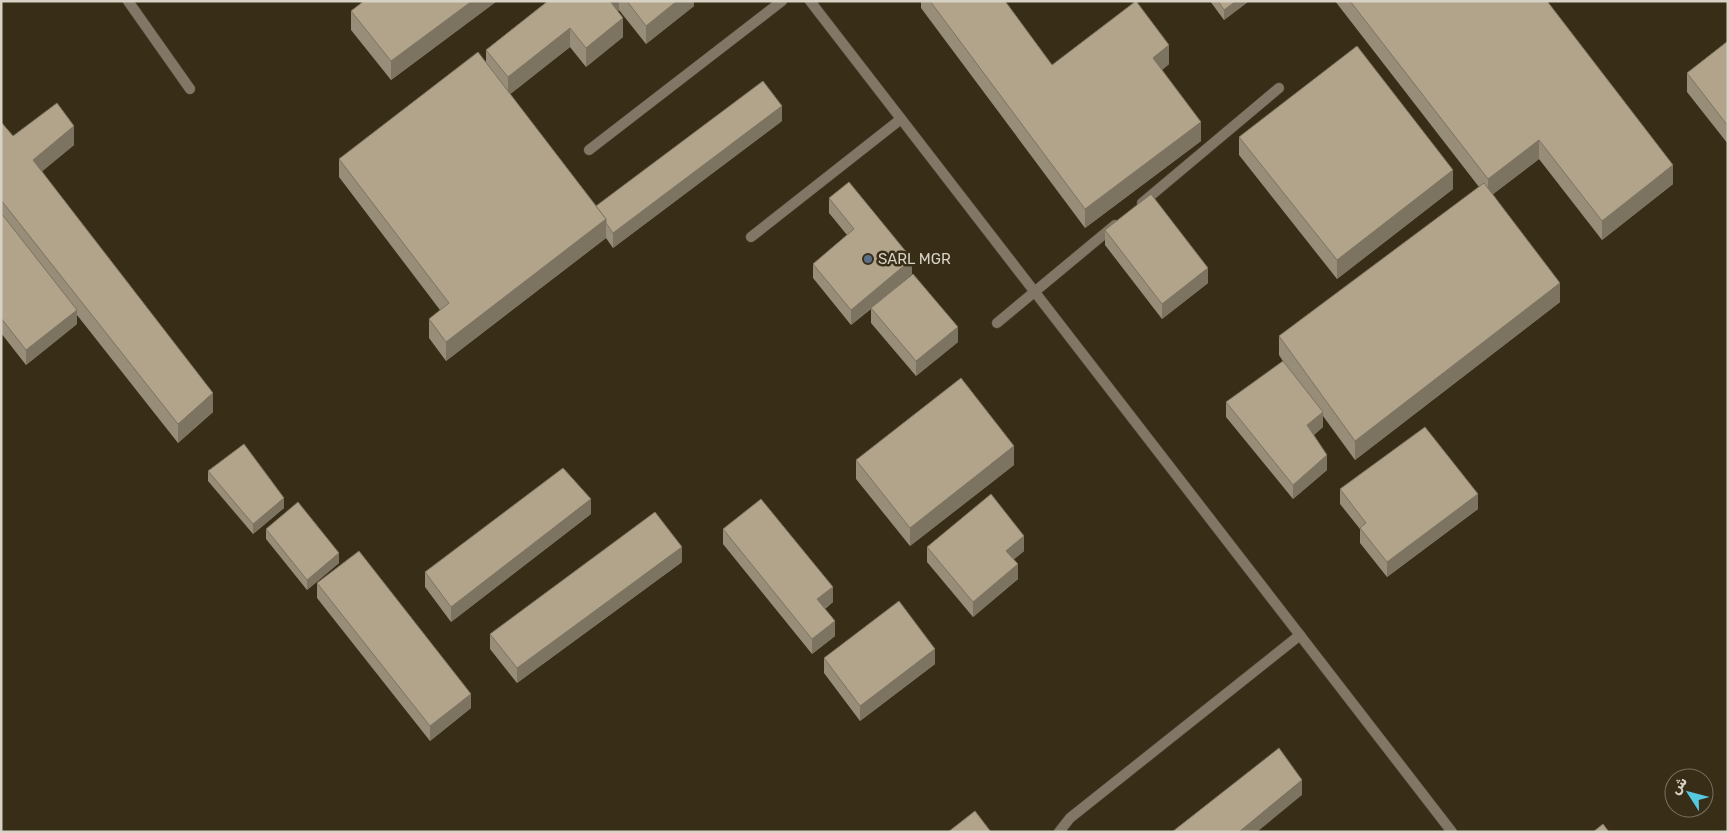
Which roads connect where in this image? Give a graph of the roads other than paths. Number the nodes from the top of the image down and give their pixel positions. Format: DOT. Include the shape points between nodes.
graph roads {
  1 [pos="128,1"];
  2 [pos="782,1"];
  3 [pos="810,1"];
  4 [pos="1279,88"];
  5 [pos="190,89"];
  6 [pos="901,119"];
  7 [pos="589,150"];
  8 [pos="751,237"];
  9 [pos="1034,292"];
  10 [pos="997,323"];
  11 [pos="1300,635"];
  12 [pos="1059,832"];
  13 [pos="1452,832"];
  1 -- 5 [label="lane"];
  2 -- 7 [label="lane"];
  3 -- 6 [label="lane"];
  4 -- 9 [label="lane"];
  6 -- 8 [label="lane"];
  6 -- 9 [label="lane"];
  9 -- 10 [label="lane"];
  9 -- 11 [label="lane"];
  11 -- 12 [label="lane" via="1070,818"];
  11 -- 13 [label="lane"];
}
